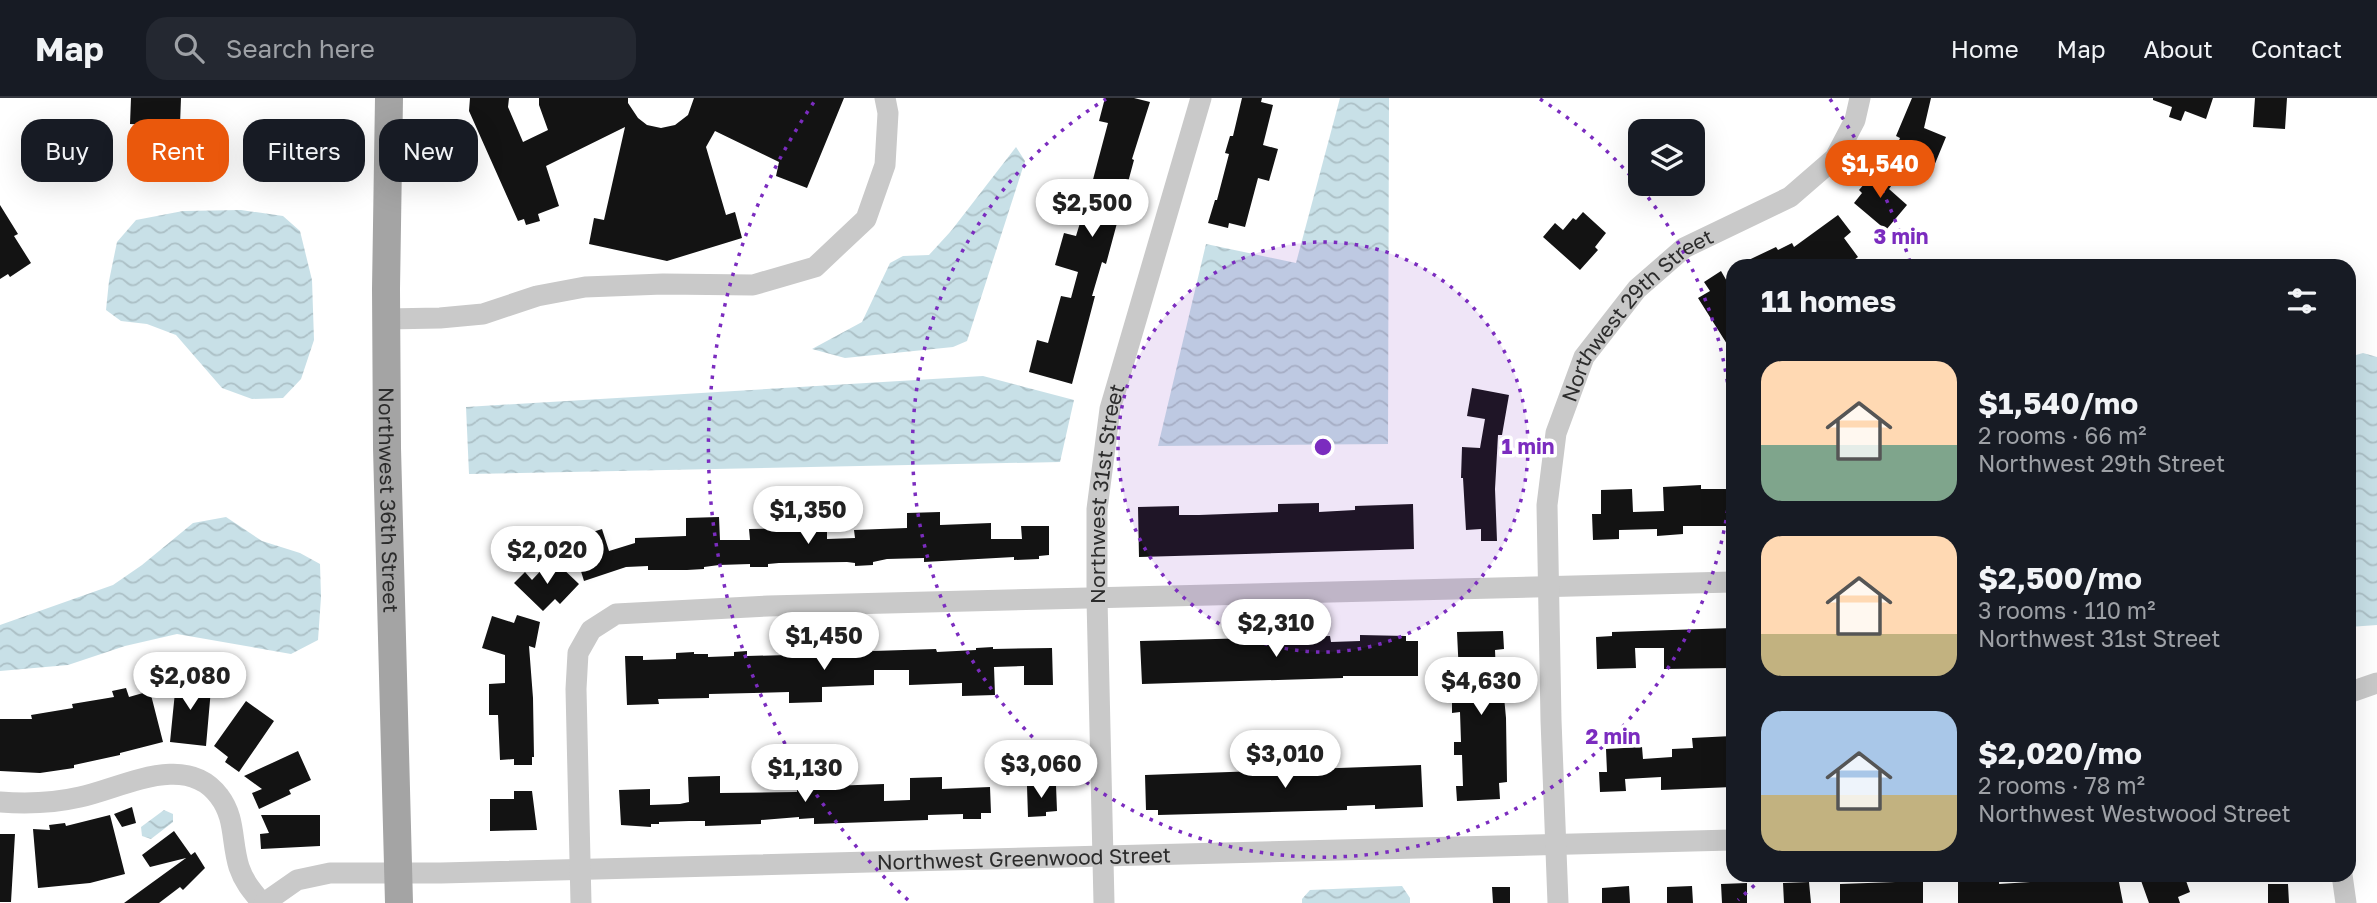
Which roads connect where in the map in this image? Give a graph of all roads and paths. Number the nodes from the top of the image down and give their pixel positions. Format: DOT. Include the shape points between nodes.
graph roads {
  1 [pos="389,98"];
  2 [pos="885,98"];
  3 [pos="1201,98"];
  4 [pos="1860,98"];
  5 [pos="386,319"];
  6 [pos="1726,582"];
  7 [pos="1549,587"];
  8 [pos="1097,599"];
  9 [pos="2377,683"];
  10 [pos="2356,690"];
  11 [pos="0,802"];
  12 [pos="1726,840"];
  13 [pos="1557,844"];
  14 [pos="1103,855"];
  15 [pos="580,869"];
  16 [pos="398,873"];
  17 [pos="2343,882"];
  18 [pos="263,903"];
  19 [pos="399,903"];
  20 [pos="580,903"];
  21 [pos="1104,903"];
  22 [pos="1558,903"];
  23 [pos="2346,903"];
  1 -- 5 [label="main road, Northwest 36th Street"];
  2 -- 5 [label="street" via="885,165 866,219 815,267 753,285 585,287 537,296 484,314"];
  3 -- 8 [label="street, Northwest 31st Street" via="1110,409 1097,509"];
  4 -- 7 [label="street, Northwest 29th Street" via="1855,120 1835,158 1790,197 1684,248 1637,289 1584,357 1556,433 1547,505"];
  5 -- 16 [label="main road, Northwest 36th Street"];
  6 -- 7 [label="street"];
  7 -- 8 [label="street"];
  7 -- 13 [label="street, Northwest 29th Street"];
  8 -- 14 [label="street, Northwest 31st Street"];
  8 -- 15 [label="street" via="615,614 591,630 578,653"];
  9 -- 10 [label="street"];
  11 -- 18 [label="street" via="77,798 170,774 206,781 230,813 247,887"];
  12 -- 13 [label="street, Northwest Greenwood Street"];
  13 -- 14 [label="street, Northwest Greenwood Street"];
  13 -- 22 [label="street, Northwest 29th Street"];
  14 -- 15 [label="street, Northwest Greenwood Street"];
  14 -- 21 [label="street, Northwest 31st Street"];
  15 -- 16 [label="street, Northwest Greenwood Street"];
  15 -- 20 [label="street"];
  16 -- 18 [label="street, Northwest Greenwood Street" via="330,873 297,880"];
  16 -- 19 [label="main road, Northwest 36th Street"];
  17 -- 23 [label="street"];
}
